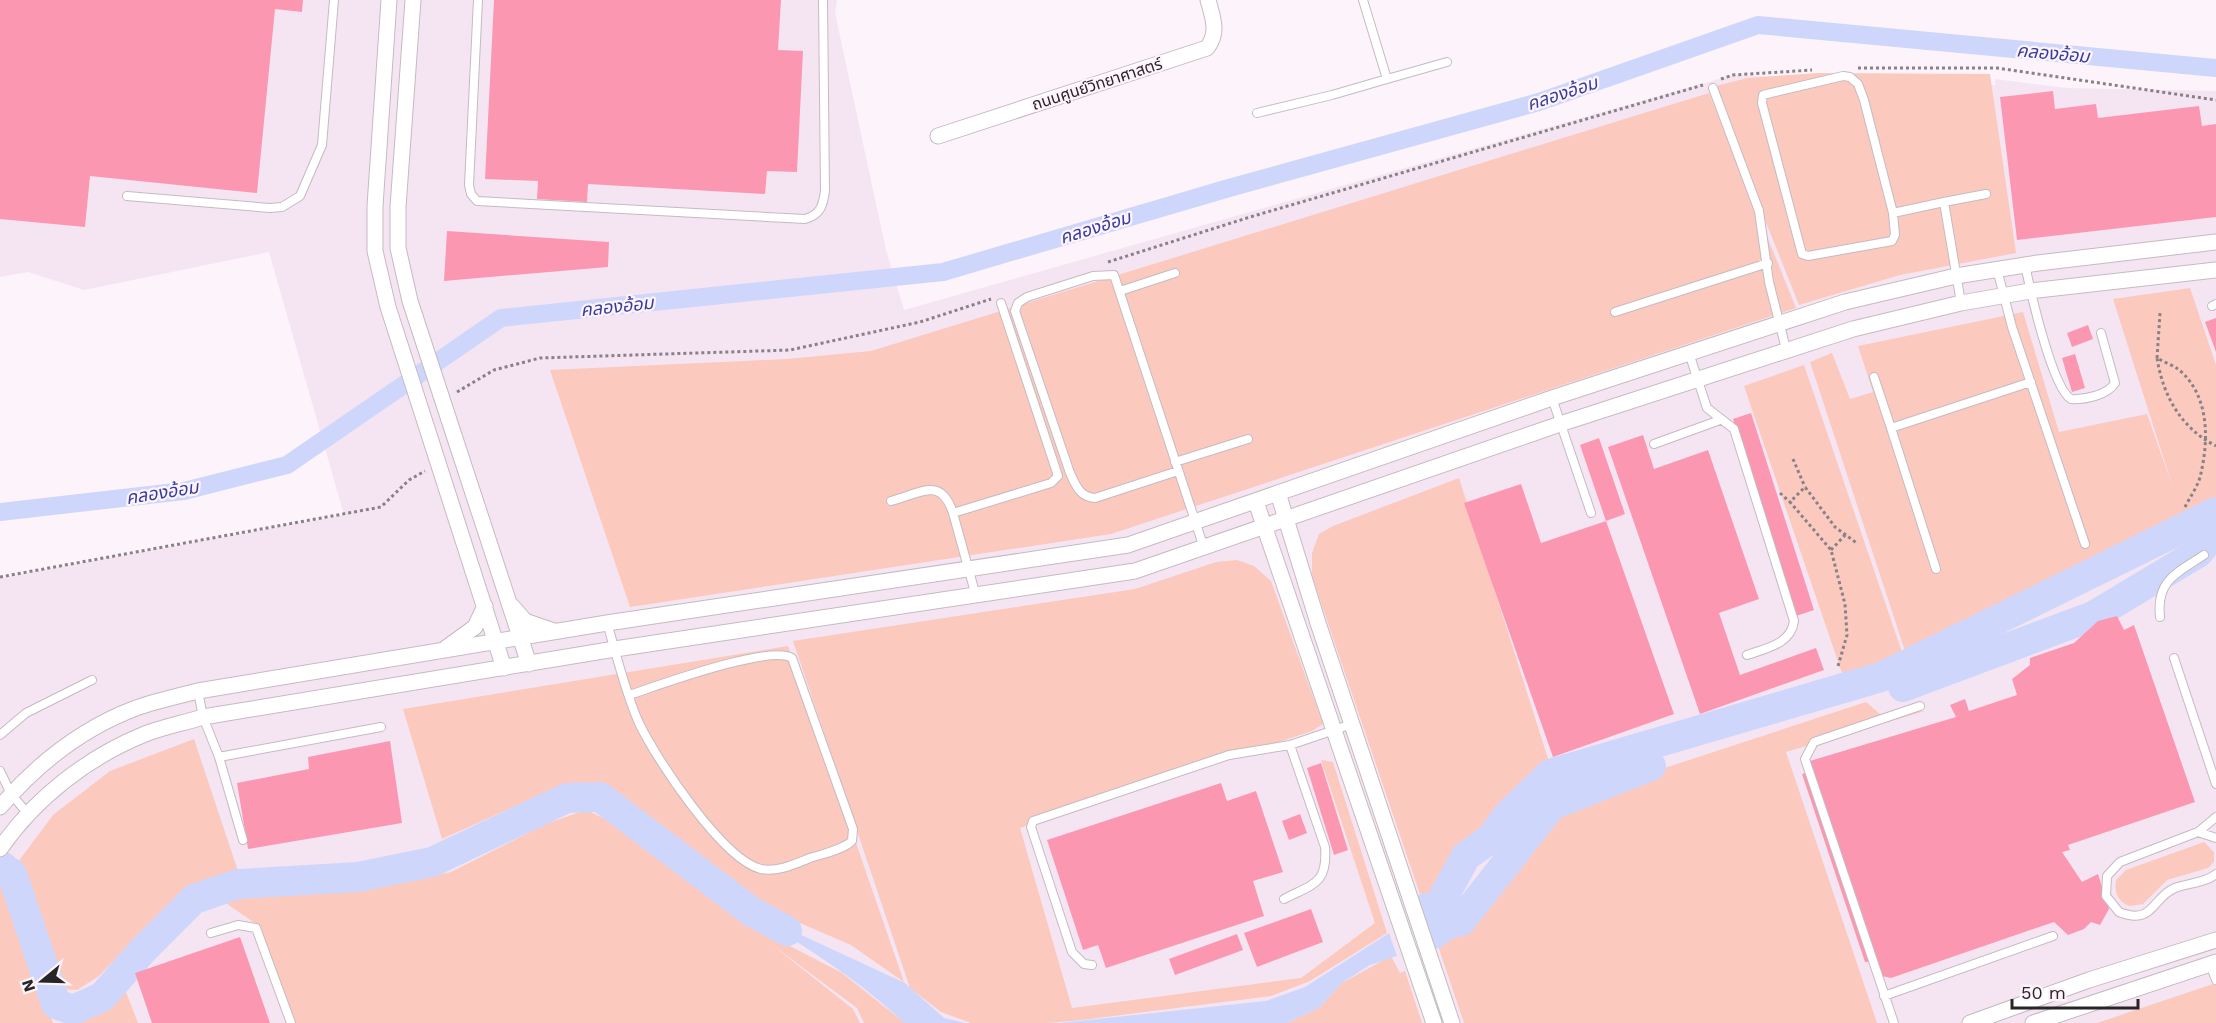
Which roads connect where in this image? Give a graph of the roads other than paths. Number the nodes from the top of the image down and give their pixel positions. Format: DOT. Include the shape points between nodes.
graph roads {
  1 [pos="334,0"];
  2 [pos="389,0"];
  3 [pos="413,0"];
  4 [pos="478,0"];
  5 [pos="823,0"];
  6 [pos="1208,0"];
  7 [pos="1363,0"];
  8 [pos="1447,62"];
  9 [pos="1387,79"];
  10 [pos="1711,84"];
  11 [pos="1257,112"];
  12 [pos="938,136"];
  13 [pos="1986,194"];
  14 [pos="127,196"];
  15 [pos="1944,202"];
  16 [pos="1893,213"];
  17 [pos="2216,242"];
  18 [pos="1768,263"];
  19 [pos="2025,265"];
  20 [pos="1997,269"];
  21 [pos="2216,270"];
  22 [pos="1175,273"];
  23 [pos="1956,276"];
  24 [pos="1120,291"];
  25 [pos="2030,291"];
  26 [pos="2004,296"];
  27 [pos="1000,299"];
  28 [pos="1961,303"];
  29 [pos="1615,312"];
  30 [pos="1779,323"];
  31 [pos="2101,333"];
  32 [pos="1786,350"];
  33 [pos="1689,353"];
  34 [pos="1874,377"];
  35 [pos="1698,378"];
  36 [pos="2031,382"];
  37 [pos="1552,398"];
  38 [pos="1720,420"];
  39 [pos="1560,424"];
  40 [pos="1891,428"];
  41 [pos="1248,439"];
  42 [pos="1654,444"];
  43 [pos="1175,462"];
  44 [pos="1178,471"];
  45 [pos="1278,493"];
  46 [pos="891,501"];
  47 [pos="1256,502"];
  48 [pos="953,513"];
  49 [pos="1591,513"];
  50 [pos="1287,520"];
  51 [pos="1195,522"];
  52 [pos="1266,527"];
  53 [pos="2085,544"];
  54 [pos="1204,548"];
  55 [pos="2204,555"];
  56 [pos="1936,569"];
  57 [pos="969,570"];
  58 [pos="976,596"];
  59 [pos="506,599"];
  60 [pos="485,606"];
  61 [pos="2160,616"];
  62 [pos="607,623"];
  63 [pos="558,632"];
  64 [pos="519,638"];
  65 [pos="496,642"];
  66 [pos="615,649"];
  67 [pos="441,651"];
  68 [pos="1748,655"];
  69 [pos="2174,658"];
  70 [pos="529,664"];
  71 [pos="504,668"];
  72 [pos="92,680"];
  73 [pos="198,691"];
  74 [pos="629,695"];
  75 [pos="1920,706"];
  76 [pos="203,717"];
  77 [pos="1352,724"];
  78 [pos="381,727"];
  79 [pos="1334,730"];
  80 [pos="0,735"];
  81 [pos="1290,745"];
  82 [pos="219,757"];
  83 [pos="0,771"];
  84 [pos="2216,784"];
  85 [pos="11,794"];
  86 [pos="0,807"];
  87 [pos="29,815"];
  88 [pos="2216,817"];
  89 [pos="2198,832"];
  90 [pos="2216,838"];
  91 [pos="243,840"];
  92 [pos="2,847"];
  93 [pos="2216,874"];
  94 [pos="1284,899"];
  95 [pos="211,933"];
  96 [pos="2053,936"];
  97 [pos="2216,940"];
  98 [pos="2213,963"];
  99 [pos="1092,965"];
  100 [pos="2216,980"];
  101 [pos="1884,996"];
  102 [pos="291,1023"];
  103 [pos="1434,1023"];
  104 [pos="1452,1023"];
  105 [pos="1894,1023"];
  106 [pos="1970,1023"];
  107 [pos="2033,1023"];
  1 -- 14 [label="lane" via="322,145 300,196 282,207 270,208"];
  2 -- 60 [label="street" via="375,251 388,307"];
  3 -- 59 [label="street" via="398,248 410,301"];
  4 -- 5 [label="lane" via="469,185 477,201 805,219 815,216 823,205 825,191"];
  6 -- 12 [label="street, ถนนศูนย์วิทยาศาสตร์" via="1215,31 1207,48"];
  7 -- 9 [label="lane"];
  8 -- 9 [label="lane"];
  9 -- 11 [label="lane"];
  10 -- 18 [label="lane" via="1759,211"];
  13 -- 15 [label="lane"];
  15 -- 16 [label="lane"];
  15 -- 23 [label="lane"];
  16 -- 16 [label="lane" via="1892,241 1802,254 1764,114 1763,95 1850,76 1864,100"];
  17 -- 19 [label="street"];
  18 -- 29 [label="lane"];
  18 -- 30 [label="lane"];
  19 -- 20 [label="street"];
  19 -- 25 [label="lane"];
  20 -- 23 [label="street"];
  20 -- 26 [label="lane"];
  21 -- 25 [label="street"];
  22 -- 24 [label="lane"];
  23 -- 28 [label="lane"];
  23 -- 30 [label="street" via="1845,302"];
  24 -- 43 [label="lane"];
  24 -- 44 [label="lane" via="1114,275 1093,276 1027,297 1015,311 1080,492 1095,498"];
  25 -- 26 [label="street"];
  25 -- 31 [label="lane" via="2060,385 2071,399 2101,394 2115,383"];
  26 -- 28 [label="street"];
  26 -- 36 [label="lane"];
  27 -- 48 [label="lane" via="1058,476 1051,483"];
  28 -- 32 [label="street" via="1853,328"];
  30 -- 32 [label="lane"];
  30 -- 33 [label="street"];
  32 -- 35 [label="street"];
  33 -- 35 [label="lane"];
  33 -- 37 [label="street"];
  34 -- 40 [label="lane"];
  35 -- 38 [label="lane" via="1707,408"];
  35 -- 39 [label="street"];
  36 -- 40 [label="lane"];
  36 -- 53 [label="lane"];
  37 -- 39 [label="lane"];
  37 -- 45 [label="street"];
  38 -- 42 [label="lane"];
  38 -- 68 [label="lane" via="1734,429 1794,621 1792,632 1784,641"];
  39 -- 49 [label="lane"];
  39 -- 50 [label="street"];
  40 -- 56 [label="lane"];
  41 -- 43 [label="lane"];
  43 -- 44 [label="lane"];
  44 -- 51 [label="lane"];
  45 -- 47 [label="street"];
  45 -- 50 [label="street"];
  46 -- 48 [label="lane" via="935,489 943,492"];
  47 -- 51 [label="street"];
  47 -- 52 [label="street"];
  48 -- 57 [label="lane"];
  50 -- 52 [label="street"];
  50 -- 77 [label="street"];
  51 -- 54 [label="lane"];
  51 -- 57 [label="street" via="1128,545"];
  52 -- 54 [label="street"];
  52 -- 79 [label="street"];
  54 -- 58 [label="street" via="1135,571"];
  55 -- 61 [label="lane" via="2166,582 2158,600"];
  57 -- 58 [label="lane"];
  57 -- 62 [label="street"];
  58 -- 66 [label="street"];
  59 -- 63 [label="street" via="525,621"];
  59 -- 64 [label="street"];
  60 -- 65 [label="street"];
  60 -- 67 [label="street" via="475,627"];
  62 -- 63 [label="street"];
  62 -- 66 [label="lane"];
  63 -- 64 [label="street"];
  64 -- 65 [label="street"];
  64 -- 70 [label="street"];
  65 -- 67 [label="street"];
  65 -- 71 [label="street"];
  66 -- 70 [label="street"];
  66 -- 74 [label="lane"];
  67 -- 73 [label="street"];
  69 -- 84 [label="lane"];
  70 -- 71 [label="street"];
  71 -- 76 [label="street"];
  72 -- 80 [label="lane" via="26,713"];
  73 -- 76 [label="lane"];
  73 -- 85 [label="street" via="136,708 74,740"];
  74 -- 74 [label="lane" via="639,723 667,769 714,834 744,862 761,869 782,868 852,841 853,829 792,658 782,655 735,662"];
  75 -- 101 [label="lane" via="1814,742 1805,759"];
  76 -- 82 [label="lane"];
  76 -- 87 [label="street" via="146,734 88,763"];
  77 -- 79 [label="lane"];
  77 -- 104 [label="street"];
  78 -- 82 [label="lane"];
  79 -- 81 [label="lane"];
  79 -- 103 [label="street"];
  81 -- 94 [label="lane" via="1325,847 1326,864 1316,883"];
  81 -- 99 [label="lane" via="1229,755 1033,821 1031,827 1072,952 1084,964"];
  82 -- 91 [label="lane"];
  83 -- 85 [label="lane"];
  85 -- 86 [label="street"];
  85 -- 87 [label="lane"];
  87 -- 92 [label="street"];
  88 -- 89 [label="lane"];
  89 -- 90 [label="lane"];
  89 -- 93 [label="lane" via="2120,862 2108,876 2106,896 2119,912 2139,916 2148,913 2172,889"];
  95 -- 102 [label="lane" via="245,924 256,928"];
  96 -- 101 [label="lane"];
  97 -- 106 [label="street"];
  98 -- 100 [label="lane"];
  98 -- 107 [label="street"];
  101 -- 105 [label="lane"];
}
